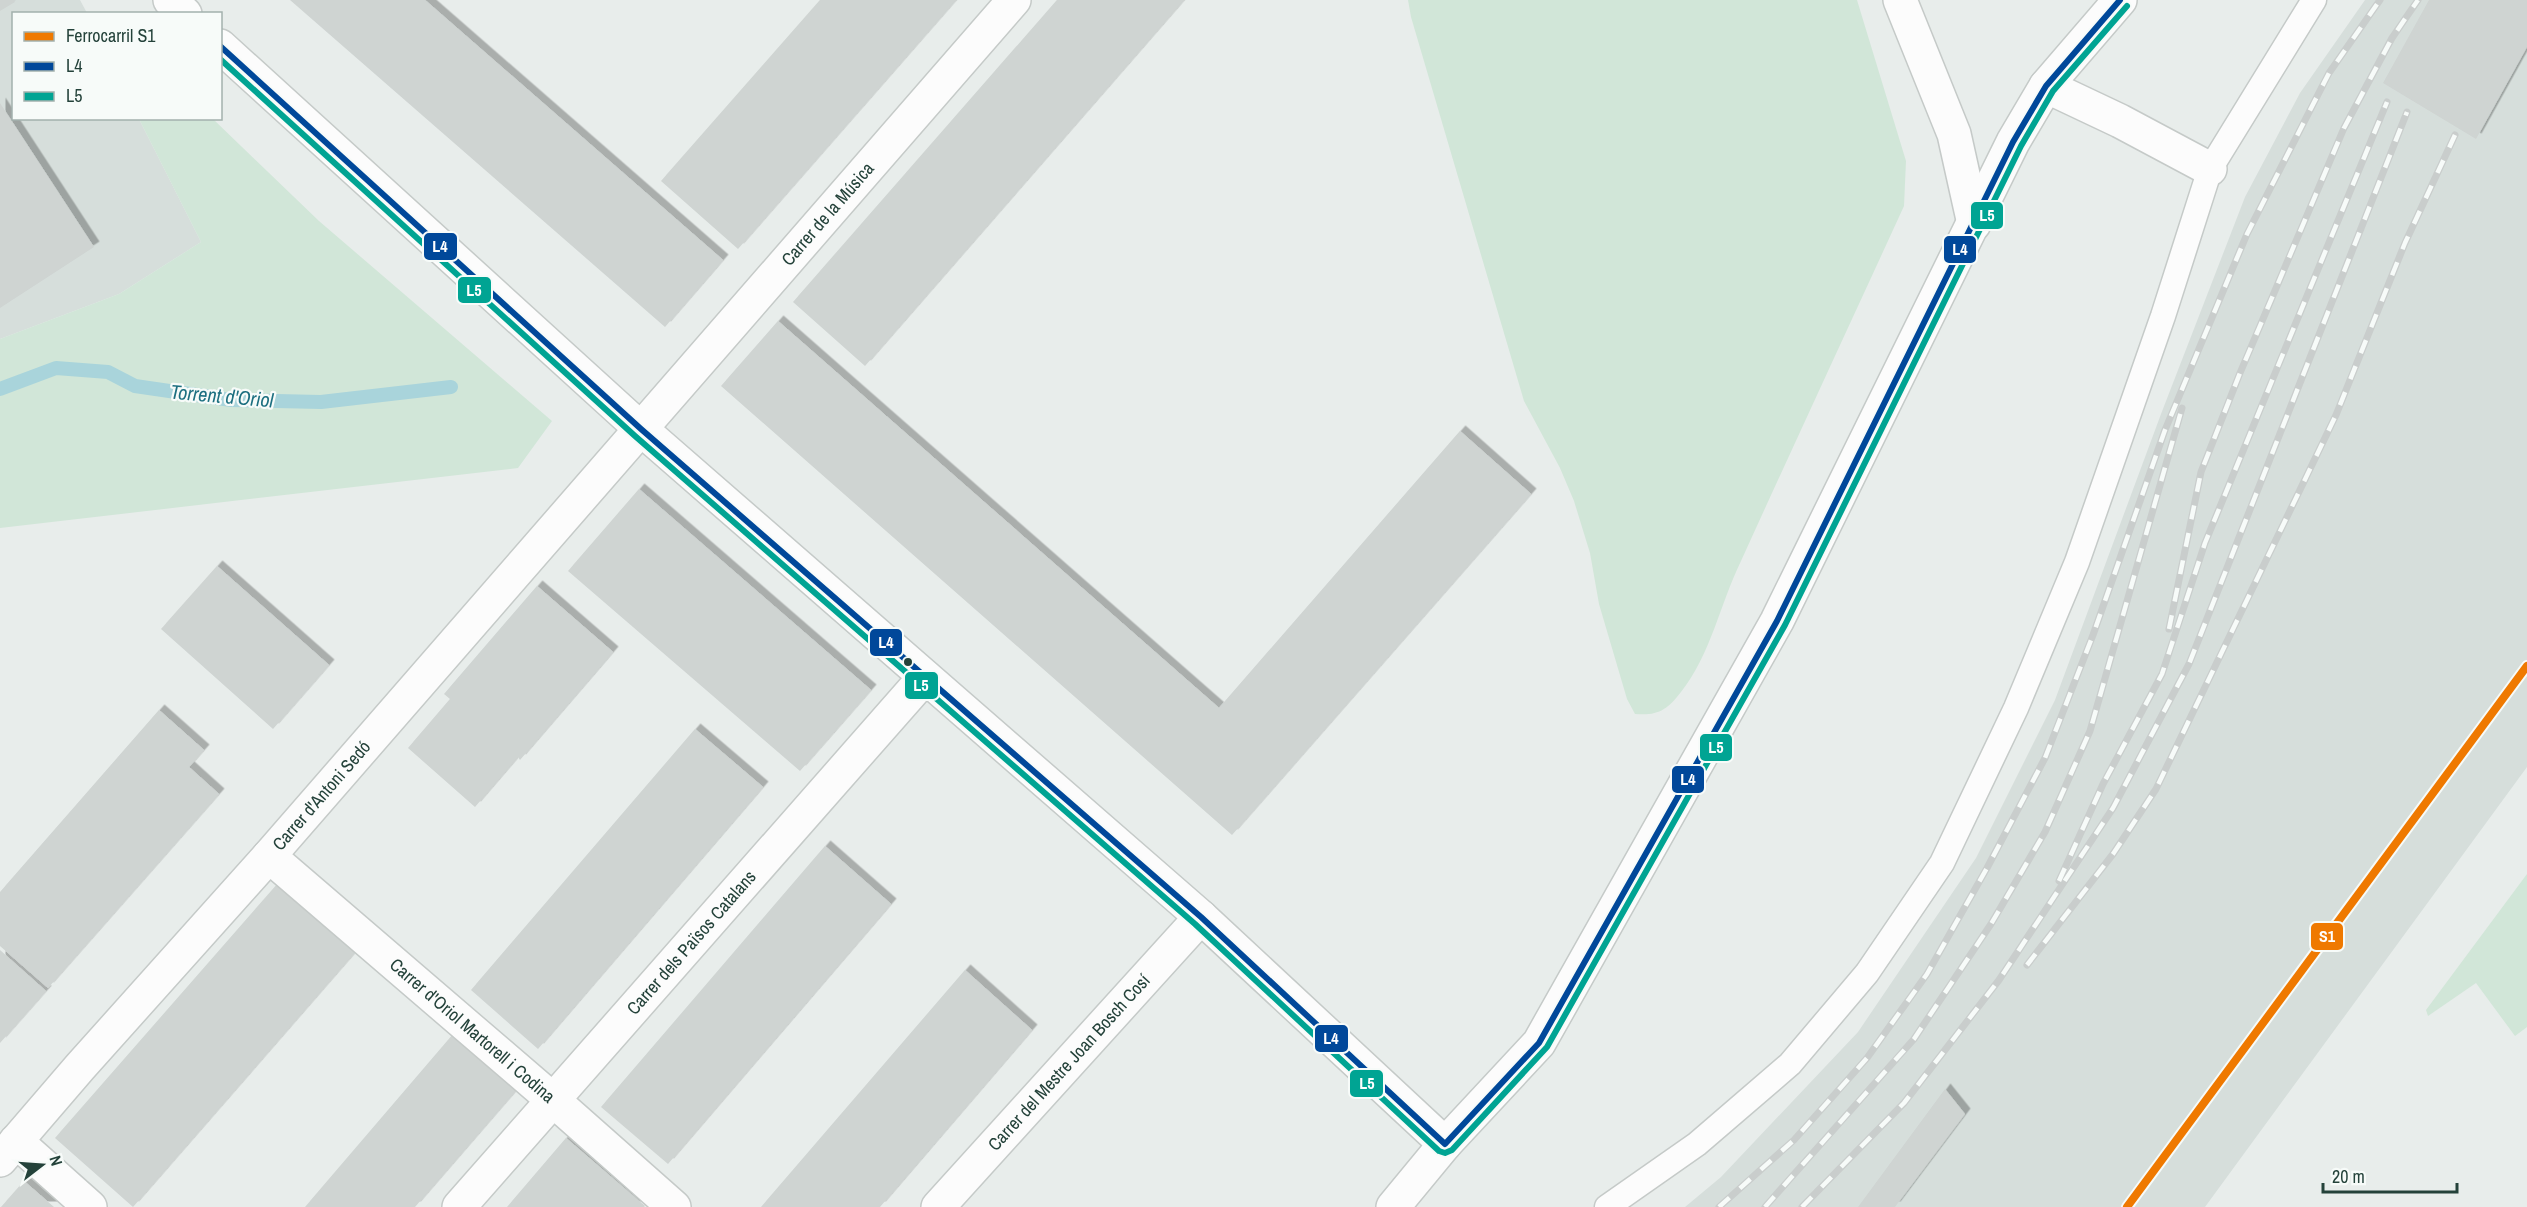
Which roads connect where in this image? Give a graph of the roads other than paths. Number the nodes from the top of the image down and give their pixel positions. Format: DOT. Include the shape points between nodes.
graph roads {
  1 [pos="170,0"];
  2 [pos="1014,0"];
  3 [pos="1900,0"];
  4 [pos="2120,0"];
  5 [pos="2314,0"];
  6 [pos="183,12"];
  7 [pos="222,48"];
  8 [pos="2046,86"];
  9 [pos="2210,169"];
  10 [pos="1974,224"];
  11 [pos="641,429"];
  12 [pos="925,677"];
  13 [pos="269,856"];
  14 [pos="1201,917"];
  15 [pos="553,1100"];
  16 [pos="1444,1144"];
  17 [pos="8,1150"];
  18 [pos="90,1207"];
  19 [pos="459,1207"];
  20 [pos="674,1207"];
  21 [pos="938,1207"];
  22 [pos="1393,1207"];
  23 [pos="1607,1207"];
  1 -- 6 [label="street"];
  2 -- 11 [label="street, Carrer de la Música"];
  3 -- 10 [label="street" via="1954,134"];
  4 -- 8 [label="street"];
  5 -- 9 [label="lane"];
  7 -- 11 [label="street"];
  8 -- 9 [label="street"];
  8 -- 10 [label="street" via="2013,142"];
  9 -- 23 [label="lane" via="2077,562 2016,708 1942,863 1867,973 1790,1064 1697,1144"];
  10 -- 16 [label="street" via="1778,621 1539,1043"];
  11 -- 12 [label="street"];
  11 -- 13 [label="street, Carrer d'Antoni Sedó"];
  12 -- 14 [label="street"];
  12 -- 15 [label="street, Carrer dels Països Catalans"];
  13 -- 15 [label="street, Carrer d'Oriol Martorell i Codina"];
  13 -- 17 [label="street, Carrer d'Antoni Sedó"];
  14 -- 16 [label="street"];
  14 -- 21 [label="street, Carrer del Mestre Joan Bosch Cosí"];
  15 -- 19 [label="street, Carrer dels Països Catalans"];
  15 -- 20 [label="street, Carrer d'Oriol Martorell i Codina"];
  16 -- 22 [label="street"];
  17 -- 18 [label="street"];
}
